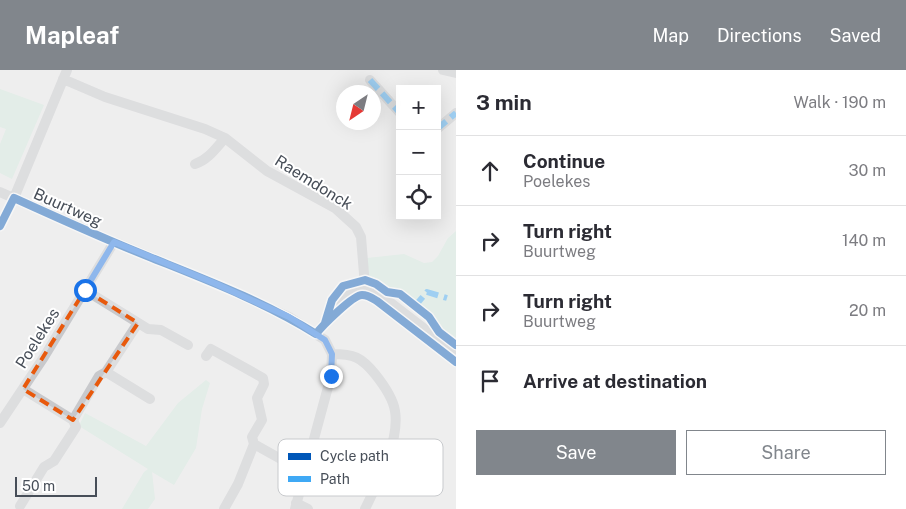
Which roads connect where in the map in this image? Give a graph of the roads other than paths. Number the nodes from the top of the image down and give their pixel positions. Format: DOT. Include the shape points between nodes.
graph roads {
  1 [pos="443,70"];
  2 [pos="456,73"];
  3 [pos="65,74"];
  4 [pos="370,80"];
  5 [pos="396,109"];
  6 [pos="456,113"];
  7 [pos="441,125"];
  8 [pos="225,138"];
  9 [pos="194,164"];
  10 [pos="0,192"];
  11 [pos="14,198"];
  12 [pos="0,226"];
  13 [pos="114,242"];
  14 [pos="365,286"];
  15 [pos="85,290"];
  16 [pos="138,323"];
  17 [pos="316,334"];
  18 [pos="188,345"];
  19 [pos="456,353"];
  20 [pos="332,354"];
  21 [pos="206,356"];
  22 [pos="106,372"];
  23 [pos="23,390"];
  24 [pos="150,399"];
  25 [pos="73,420"];
  26 [pos="0,423"];
  27 [pos="313,439"];
  28 [pos="394,439"];
  29 [pos="254,444"];
  30 [pos="278,457"];
  31 [pos="370,496"];
  32 [pos="20,506"];
  33 [pos="295,506"];
  34 [pos="224,509"];
  35 [pos="308,509"];
  36 [pos="365,509"];
  1 -- 2 [label="street"];
  3 -- 8 [label="street, Raemdonck" via="104,97"];
  3 -- 11 [label="street"];
  4 -- 5 [label="street"];
  6 -- 7 [label="street"];
  8 -- 9 [label="street" via="202,162"];
  8 -- 14 [label="street, Raemdonck" via="267,171 334,208 356,227 361,237"];
  10 -- 11 [label="street, Buurtweg"];
  11 -- 12 [label="street"];
  11 -- 13 [label="street, Buurtweg"];
  13 -- 15 [label="street, Poelekes"];
  13 -- 17 [label="street, Buurtweg" via="281,313"];
  14 -- 17 [label="street" via="351,291"];
  14 -- 19 [label="street"];
  15 -- 16 [label="street"];
  15 -- 23 [label="street, Poelekes"];
  16 -- 18 [label="street" via="148,329 161,330"];
  16 -- 22 [label="street"];
  17 -- 20 [label="street, Buurtweg" via="325,340"];
  20 -- 27 [label="street" via="331,376"];
  20 -- 28 [label="street" via="357,357 381,382 395,410"];
  21 -- 29 [label="street" via="211,349 263,378 264,384 257,398 262,420 252,437"];
  22 -- 24 [label="street"];
  22 -- 25 [label="street" via="99,376"];
  23 -- 25 [label="street"];
  23 -- 26 [label="street, Poelekes"];
  25 -- 32 [label="street" via="75,430 54,461 44,467"];
  29 -- 30 [label="street"];
  29 -- 34 [label="street"];
  31 -- 36 [label="street"];
  33 -- 35 [label="street"];
}
